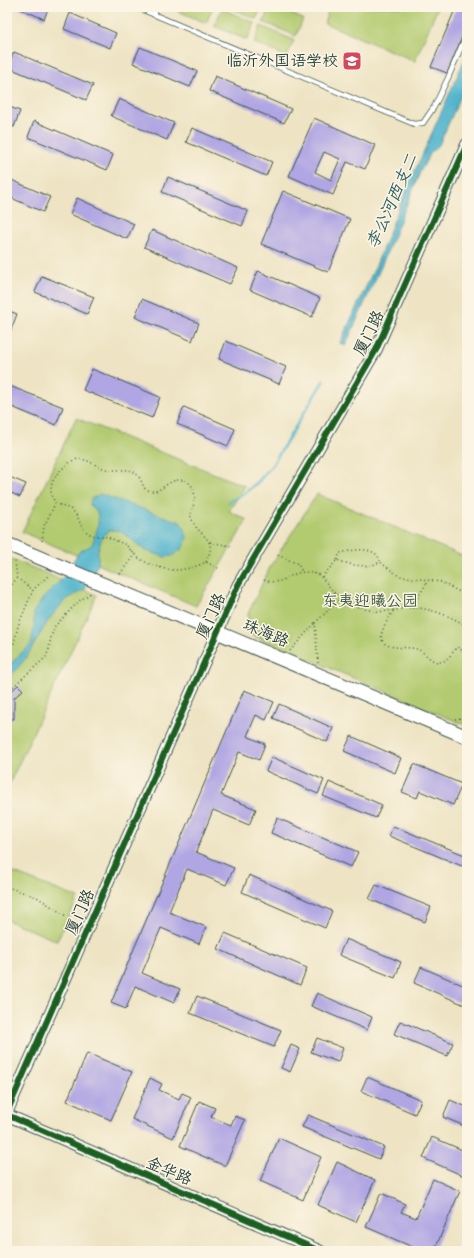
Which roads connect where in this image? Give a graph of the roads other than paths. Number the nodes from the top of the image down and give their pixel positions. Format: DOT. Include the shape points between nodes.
graph roads {
  1 [pos="136,7"];
  2 [pos="157,7"];
  3 [pos="154,15"];
  4 [pos="467,33"];
  5 [pos="467,144"];
  6 [pos="7,544"];
  7 [pos="218,632"];
  8 [pos="467,737"];
  9 [pos="7,1114"];
  10 [pos="320,1251"];
  1 -- 3 [label="lane"];
  2 -- 3 [label="lane"];
  3 -- 4 [label="lane" via="414,124 423,123 434,107"];
  5 -- 7 [label="street, 厦门路" via="376,350 238,585"];
  6 -- 7 [label="main road, 珠海路" via="62,567 93,586"];
  7 -- 8 [label="main road, 珠海路"];
  7 -- 9 [label="street, 厦门路"];
  9 -- 10 [label="street, 金华路"];
}
